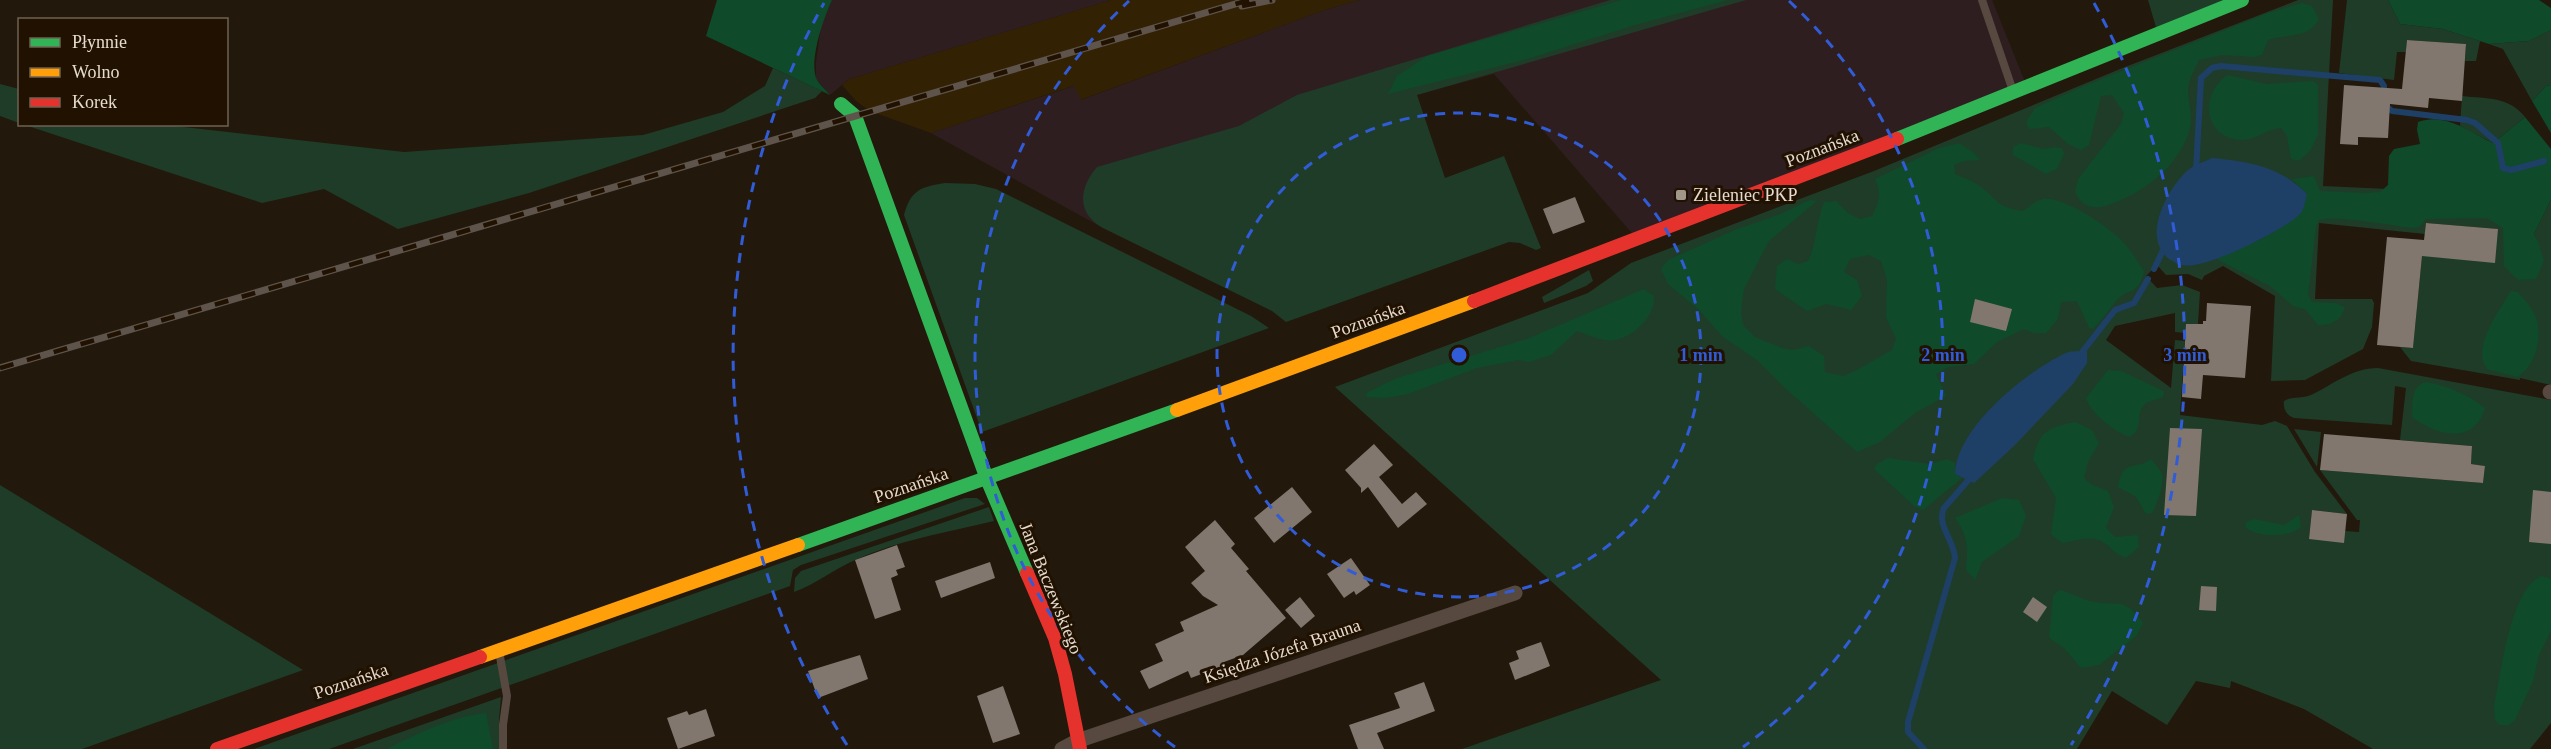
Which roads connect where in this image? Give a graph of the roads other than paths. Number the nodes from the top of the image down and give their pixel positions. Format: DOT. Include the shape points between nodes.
graph roads {
  1 [pos="1982,0"];
  2 [pos="2242,0"];
  3 [pos="2013,92"];
  4 [pos="841,104"];
  5 [pos="987,479"];
  6 [pos="1515,593"];
  7 [pos="498,650"];
  8 [pos="1078,745"];
  9 [pos="217,749"];
  10 [pos="503,749"];
  11 [pos="1062,749"];
  1 -- 3 [label="lane"];
  2 -- 3 [label="main road, Poznańska"];
  3 -- 5 [label="main road, Poznańska" via="1506,290"];
  4 -- 5 [label="main road, Jana Baczewskiego" via="855,117"];
  5 -- 7 [label="main road, Poznańska"];
  5 -- 8 [label="main road, Jana Baczewskiego" via="1055,638"];
  6 -- 8 [label="street, Księdza Józefa Brauna"];
  7 -- 9 [label="main road, Poznańska"];
  7 -- 10 [label="lane" via="507,688"];
  8 -- 11 [label="street, Księdza Józefa Brauna"];
}
